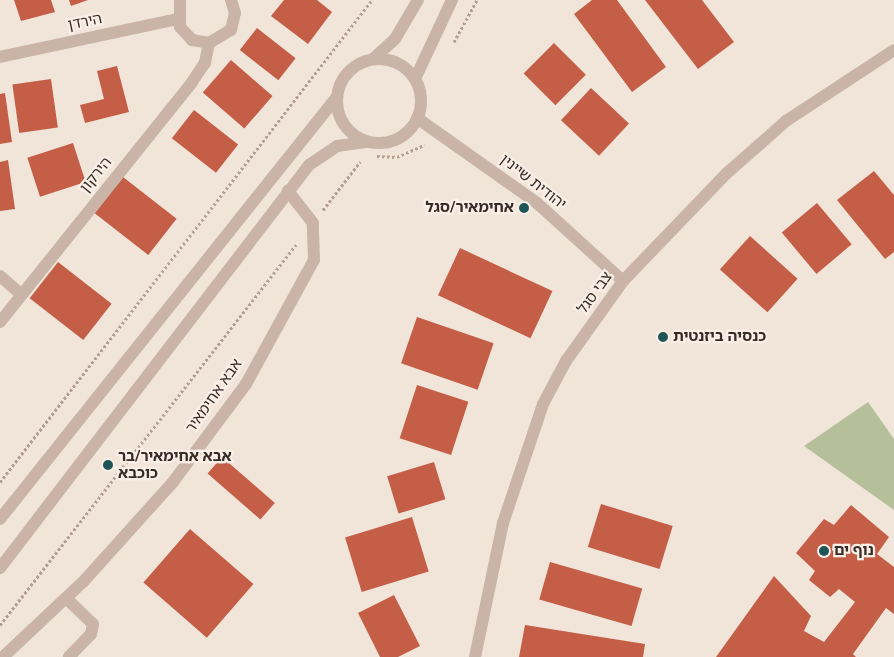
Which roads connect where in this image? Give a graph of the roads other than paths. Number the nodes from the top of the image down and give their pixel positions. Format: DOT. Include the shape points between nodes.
graph roads {
  1 [pos="180,0"];
  2 [pos="231,0"];
  3 [pos="418,0"];
  4 [pos="452,0"];
  5 [pos="177,19"];
  6 [pos="209,43"];
  7 [pos="894,50"];
  8 [pos="0,57"];
  9 [pos="374,58"];
  10 [pos="415,79"];
  11 [pos="336,98"];
  12 [pos="417,118"];
  13 [pos="367,142"];
  14 [pos="288,191"];
  15 [pos="0,276"];
  16 [pos="622,282"];
  17 [pos="20,294"];
  18 [pos="0,322"];
  19 [pos="0,519"];
  20 [pos="0,568"];
  21 [pos="66,598"];
  22 [pos="4,657"];
  23 [pos="69,657"];
  24 [pos="475,657"];
  1 -- 5 [label="street"];
  2 -- 6 [label="street" via="235,13 231,30"];
  3 -- 9 [label="street" via="395,39"];
  4 -- 10 [label="street"];
  5 -- 6 [label="street" via="185,35"];
  5 -- 8 [label="street, הירדן"];
  6 -- 17 [label="street, הירקון" via="204,63 192,82"];
  7 -- 16 [label="street, צבי סגל" via="786,121 727,173"];
  9 -- 10 [label="street" via="396,62"];
  9 -- 11 [label="street" via="344,76"];
  10 -- 12 [label="street" via="421,100"];
  11 -- 13 [label="street" via="344,125"];
  11 -- 19 [label="street"];
  12 -- 13 [label="street" via="399,138"];
  12 -- 16 [label="street, יהודית שיינין" via="537,203"];
  13 -- 14 [label="street" via="325,153"];
  14 -- 20 [label="street"];
  14 -- 21 [label="street, אבא אחימאיר" via="313,223 314,260 246,384 173,482"];
  15 -- 17 [label="street"];
  16 -- 24 [label="street, צבי סגל" via="566,362 543,404 503,523"];
  17 -- 18 [label="street, הירקון"];
  21 -- 22 [label="street, אבא אחימאיר"];
  21 -- 23 [label="street" via="93,624 91,634"];
}
